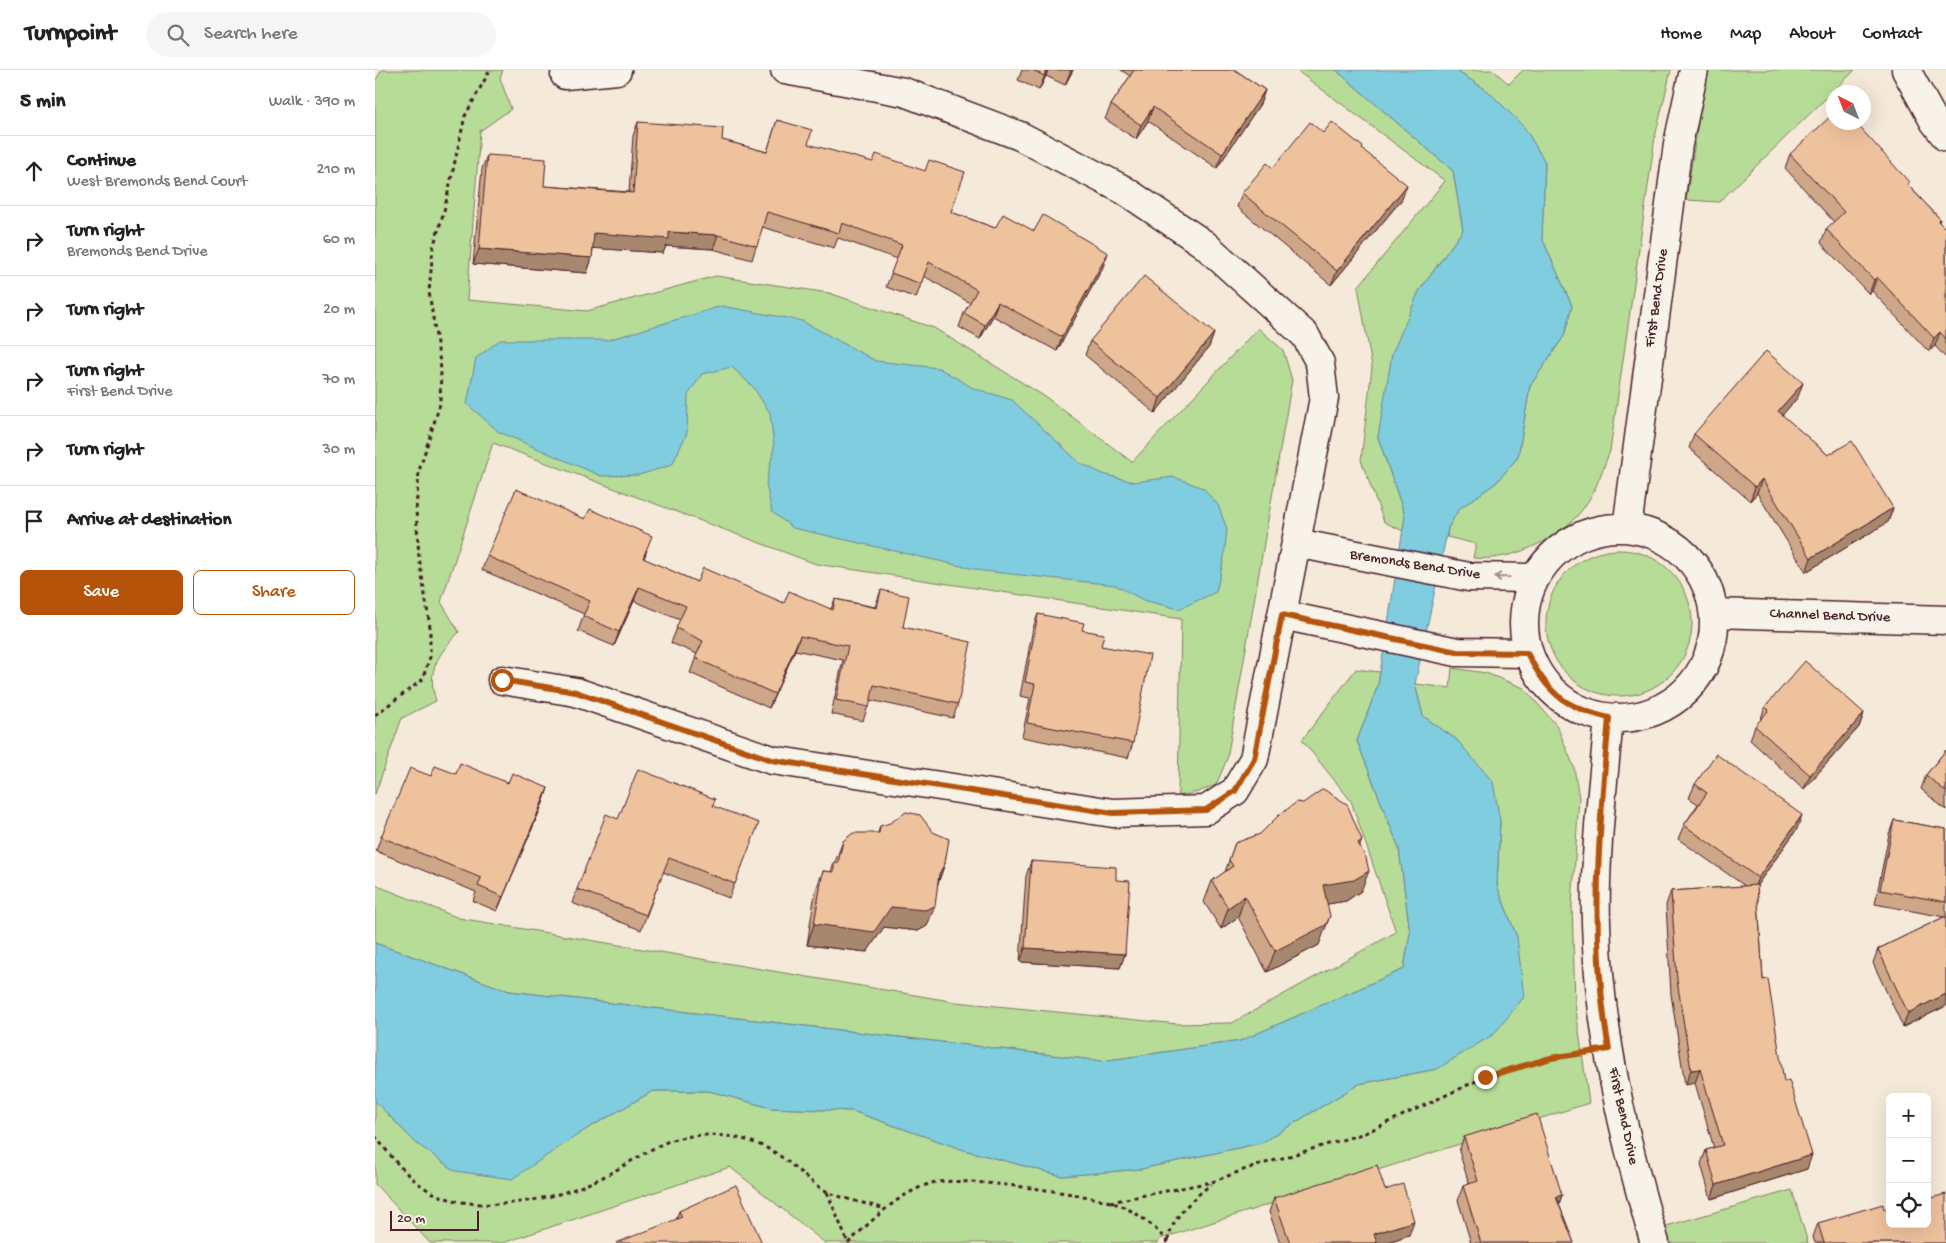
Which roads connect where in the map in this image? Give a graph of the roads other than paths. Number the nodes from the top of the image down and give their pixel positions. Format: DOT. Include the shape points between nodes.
graph roads {
  1 [pos="617,70"];
  2 [pos="785,70"];
  3 [pos="1694,70"];
  4 [pos="1906,70"];
  5 [pos="565,75"];
  6 [pos="1946,137"];
  7 [pos="1627,528"];
  8 [pos="1296,543"];
  9 [pos="1535,578"];
  10 [pos="1714,613"];
  11 [pos="1282,615"];
  12 [pos="1946,620"];
  13 [pos="1527,653"];
  14 [pos="502,680"];
  15 [pos="1609,718"];
  16 [pos="1655,1243"];
  1 -- 5 [label="street"];
  2 -- 8 [label="street" via="904,92 1020,136 1125,190 1204,244 1305,335 1320,363 1324,398"];
  3 -- 7 [label="street, First Bend Drive" via="1678,144"];
  4 -- 6 [label="street"];
  7 -- 9 [label="street" via="1599,529 1573,539 1551,556"];
  7 -- 10 [label="street" via="1661,536 1692,561 1703,577"];
  9 -- 8 [label="street, Bremonds Bend Drive, one-way" via="1469,577"];
  8 -- 11 [label="street"];
  9 -- 13 [label="street" via="1526,602 1523,628"];
  10 -- 12 [label="street, Channel Bend Drive"];
  10 -- 15 [label="street" via="1711,650 1693,683 1664,707 1628,718"];
  11 -- 13 [label="street" via="1457,652"];
  11 -- 14 [label="street" via="1254,759 1235,791 1206,810 1113,813 772,760 576,692"];
  13 -- 15 [label="street" via="1540,677 1559,698 1583,712"];
  15 -- 16 [label="street, First Bend Drive" via="1598,842 1596,923 1609,1049 1630,1157"];
}
